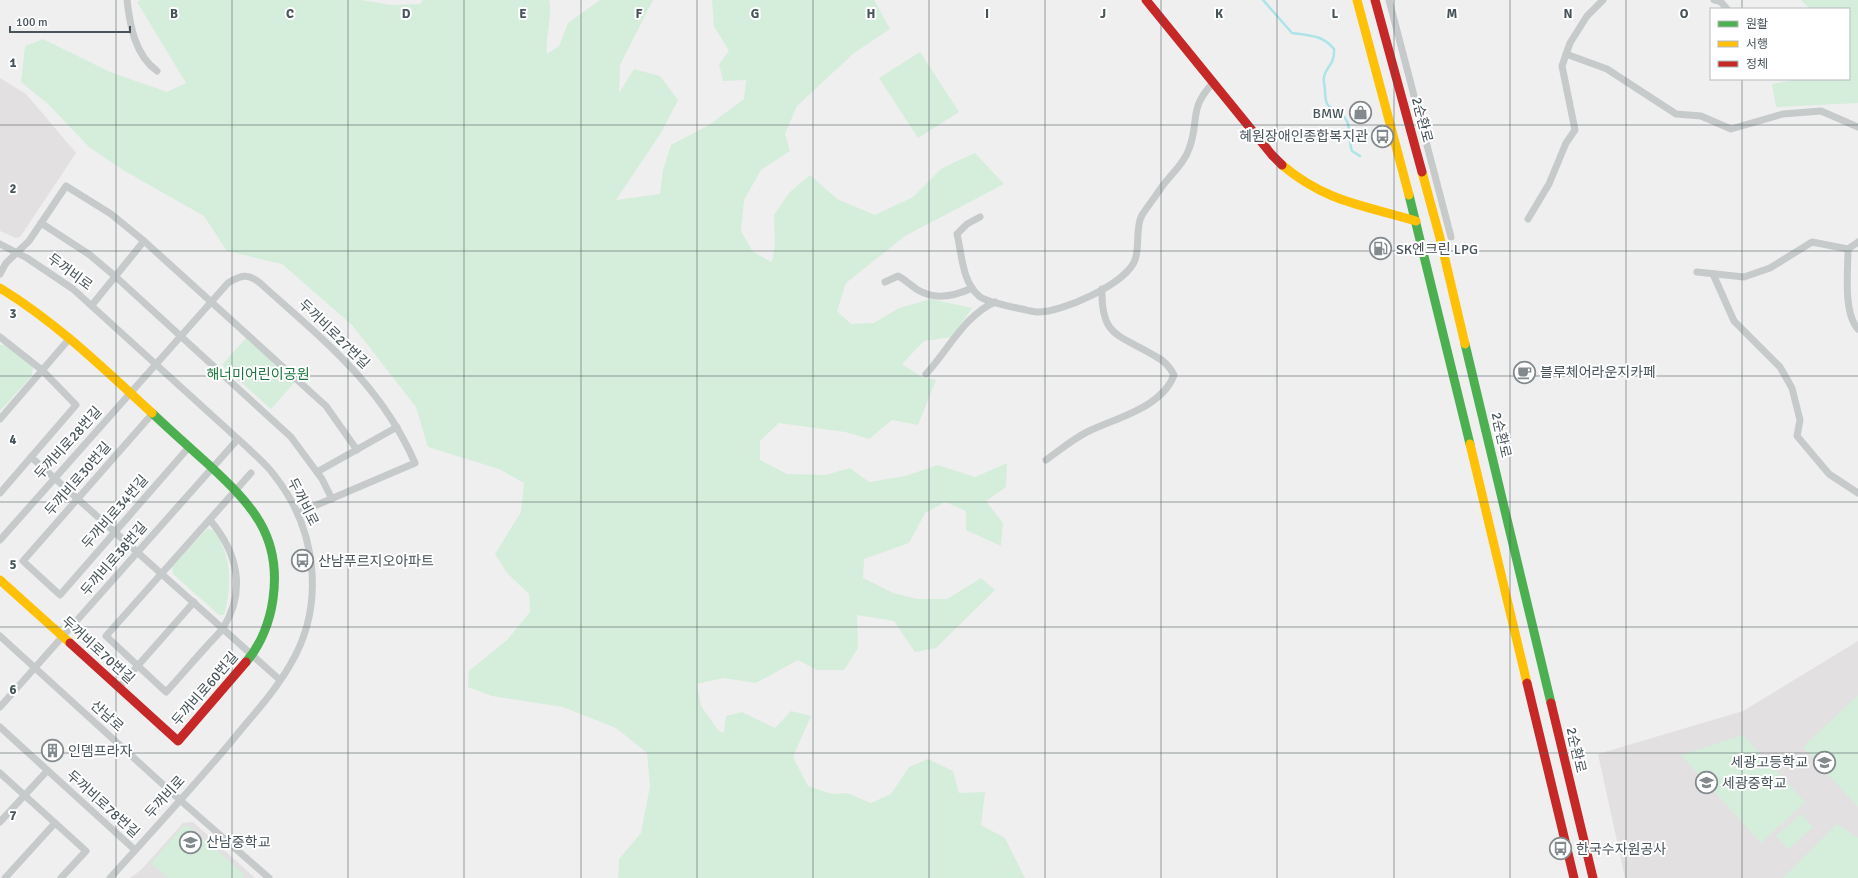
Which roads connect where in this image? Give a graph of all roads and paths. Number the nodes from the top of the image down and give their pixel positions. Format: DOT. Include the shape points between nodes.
graph roads {
  1 [pos="127,0"];
  2 [pos="1146,0"];
  3 [pos="1357,0"];
  4 [pos="1375,0"];
  5 [pos="1389,0"];
  6 [pos="1603,0"];
  7 [pos="1714,0"];
  8 [pos="1726,8"];
  9 [pos="1566,54"];
  10 [pos="157,71"];
  11 [pos="1213,82"];
  12 [pos="1858,127"];
  13 [pos="980,218"];
  14 [pos="1528,219"];
  15 [pos="1416,221"];
  16 [pos="41,223"];
  17 [pos="1451,237"];
  18 [pos="144,241"];
  19 [pos="1858,242"];
  20 [pos="0,244"];
  21 [pos="1848,249"];
  22 [pos="16,252"];
  23 [pos="1697,272"];
  24 [pos="0,274"];
  25 [pos="1713,274"];
  26 [pos="116,277"];
  27 [pos="885,282"];
  28 [pos="0,288"];
  29 [pos="972,288"];
  30 [pos="1102,289"];
  31 [pos="211,302"];
  32 [pos="995,302"];
  33 [pos="92,305"];
  34 [pos="1858,329"];
  35 [pos="0,337"];
  36 [pos="180,337"];
  37 [pos="70,338"];
  38 [pos="156,364"];
  39 [pos="42,370"];
  40 [pos="926,374"];
  41 [pos="130,393"];
  42 [pos="153,414"];
  43 [pos="0,419"];
  44 [pos="397,427"];
  45 [pos="238,439"];
  46 [pos="189,447"];
  47 [pos="357,450"];
  48 [pos="31,457"];
  49 [pos="1046,460"];
  50 [pos="212,468"];
  51 [pos="252,472"];
  52 [pos="317,472"];
  53 [pos="55,478"];
  54 [pos="236,490"];
  55 [pos="0,493"];
  56 [pos="1858,493"];
  57 [pos="78,498"];
  58 [pos="332,499"];
  59 [pos="298,513"];
  60 [pos="210,520"];
  61 [pos="115,532"];
  62 [pos="0,540"];
  63 [pos="138,553"];
  64 [pos="161,574"];
  65 [pos="0,580"];
  66 [pos="60,595"];
  67 [pos="194,602"];
  68 [pos="223,629"];
  69 [pos="0,636"];
  70 [pos="63,637"];
  71 [pos="252,655"];
  72 [pos="138,666"];
  73 [pos="36,668"];
  74 [pos="280,680"];
  75 [pos="119,687"];
  76 [pos="0,707"];
  77 [pos="0,727"];
  78 [pos="178,741"];
  79 [pos="47,770"];
  80 [pos="0,773"];
  81 [pos="25,795"];
  82 [pos="180,800"];
  83 [pos="0,822"];
  84 [pos="55,822"];
  85 [pos="135,850"];
  86 [pos="4,878"];
  87 [pos="61,878"];
  88 [pos="110,878"];
  89 [pos="268,878"];
  90 [pos="1574,878"];
  91 [pos="1593,878"];
  1 -- 10 [label="street" via="134,38 146,62"];
  2 -- 11 [label="street"];
  3 -- 15 [label="street"];
  4 -- 91 [label="street, 2순환로" via="1440,238"];
  5 -- 17 [label="street"];
  6 -- 9 [label="street" via="1587,16"];
  7 -- 8 [label="street" via="1721,2"];
  9 -- 12 [label="street" via="1607,69 1676,114 1701,116 1731,129 1783,114 1821,111"];
  9 -- 14 [label="street" via="1562,66 1575,130 1566,143 1549,184"];
  11 -- 15 [label="street" via="1272,155 1298,178 1324,193 1362,207"];
  11 -- 30 [label="street" via="1198,103 1190,149 1141,217 1135,260 1127,271"];
  13 -- 29 [label="street" via="966,224 957,234 965,272"];
  15 -- 90 [label="street"];
  16 -- 18 [label="street" via="66,186 111,214"];
  16 -- 22 [label="street" via="29,241"];
  16 -- 26 [label="street" via="90,255"];
  18 -- 26 [label="street"];
  18 -- 31 [label="street"];
  19 -- 21 [label="street"];
  20 -- 22 [label="street, 두꺼비로"];
  21 -- 25 [label="street" via="1812,242 1764,271 1744,277"];
  21 -- 34 [label="street" via="1848,292 1852,323"];
  22 -- 24 [label="street"];
  22 -- 33 [label="street, 두꺼비로" via="52,274"];
  23 -- 25 [label="street"];
  25 -- 56 [label="street" via="1734,321 1780,367 1792,388 1800,420 1798,436 1829,474"];
  26 -- 33 [label="street"];
  26 -- 36 [label="street"];
  27 -- 29 [label="street" via="898,276 919,291 943,297 955,296"];
  28 -- 37 [label="street" via="28,305"];
  29 -- 32 [label="street" via="979,297"];
  30 -- 32 [label="street" via="1076,303 1036,313"];
  30 -- 49 [label="street" via="1105,320 1112,332 1159,358 1174,375 1171,382 1154,400 1139,410 1086,432"];
  31 -- 36 [label="street, 두꺼비로27번길"];
  31 -- 44 [label="street, 두꺼비로27번길" via="238,276 253,277 352,368 373,392"];
  31 -- 47 [label="street" via="326,406"];
  32 -- 40 [label="street" via="971,317"];
  33 -- 38 [label="street, 두꺼비로"];
  35 -- 39 [label="street"];
  36 -- 38 [label="street, 두꺼비로27번길"];
  36 -- 52 [label="street" via="291,437"];
  37 -- 39 [label="street"];
  37 -- 41 [label="street"];
  38 -- 41 [label="street, 두꺼비로28번길"];
  38 -- 45 [label="street, 두꺼비로"];
  39 -- 43 [label="street"];
  39 -- 48 [label="street" via="76,405"];
  41 -- 42 [label="street"];
  41 -- 53 [label="street, 두꺼비로28번길"];
  42 -- 46 [label="street"];
  42 -- 57 [label="street, 두꺼비로30번길"];
  44 -- 47 [label="street"];
  44 -- 58 [label="street, 두꺼비로27번길" via="415,463"];
  45 -- 50 [label="street, 두꺼비로38번길"];
  45 -- 59 [label="street, 두꺼비로" via="274,474"];
  46 -- 50 [label="street"];
  46 -- 61 [label="street, 두꺼비로34번길"];
  47 -- 52 [label="street"];
  48 -- 53 [label="street, 두꺼비로60번길"];
  48 -- 55 [label="street"];
  50 -- 54 [label="street"];
  50 -- 63 [label="street, 두꺼비로38번길"];
  51 -- 54 [label="street, 두꺼비로60번길"];
  52 -- 58 [label="street"];
  53 -- 57 [label="street, 두꺼비로60번길"];
  53 -- 62 [label="street, 두꺼비로28번길"];
  54 -- 60 [label="street, 두꺼비로60번길"];
  54 -- 71 [label="street, 두꺼비로60번길" via="262,526 272,553 274,568 273,604 266,628"];
  57 -- 61 [label="street, 두꺼비로60번길"];
  57 -- 66 [label="street, 두꺼비로30번길" via="22,561"];
  58 -- 59 [label="street"];
  59 -- 74 [label="street, 두꺼비로" via="311,558 311,613 302,641"];
  60 -- 64 [label="street, 두꺼비로60번길"];
  60 -- 68 [label="street, 두꺼비로60번길" via="227,542 234,558 236,572 234,602"];
  61 -- 63 [label="street, 두꺼비로60번길"];
  61 -- 66 [label="street, 두꺼비로34번길"];
  63 -- 64 [label="street, 두꺼비로60번길"];
  63 -- 70 [label="street, 두꺼비로38번길"];
  64 -- 67 [label="street, 두꺼비로60번길"];
  64 -- 72 [label="street, 두꺼비로60번길" via="106,636"];
  65 -- 70 [label="street, 두꺼비로70번길"];
  67 -- 68 [label="street, 두꺼비로60번길"];
  67 -- 72 [label="street"];
  68 -- 71 [label="street, 두꺼비로60번길"];
  68 -- 72 [label="street, 두꺼비로60번길" via="166,692"];
  69 -- 73 [label="street, 산남로"];
  70 -- 73 [label="street, 두꺼비로38번길"];
  70 -- 75 [label="street, 두꺼비로70번길"];
  71 -- 74 [label="street, 두꺼비로60번길"];
  71 -- 78 [label="street, 두꺼비로60번길"];
  72 -- 75 [label="street"];
  73 -- 76 [label="street, 두꺼비로38번길"];
  73 -- 82 [label="street, 산남로"];
  74 -- 82 [label="street, 두꺼비로" via="203,776"];
  75 -- 78 [label="street, 두꺼비로70번길"];
  77 -- 79 [label="street, 두꺼비로78번길"];
  79 -- 81 [label="street"];
  79 -- 85 [label="street, 두꺼비로78번길"];
  80 -- 81 [label="street"];
  81 -- 83 [label="street"];
  81 -- 84 [label="street"];
  82 -- 85 [label="street, 두꺼비로"];
  82 -- 89 [label="street, 산남로"];
  84 -- 86 [label="street"];
  84 -- 87 [label="street" via="86,851"];
  85 -- 88 [label="street, 두꺼비로"];
}
